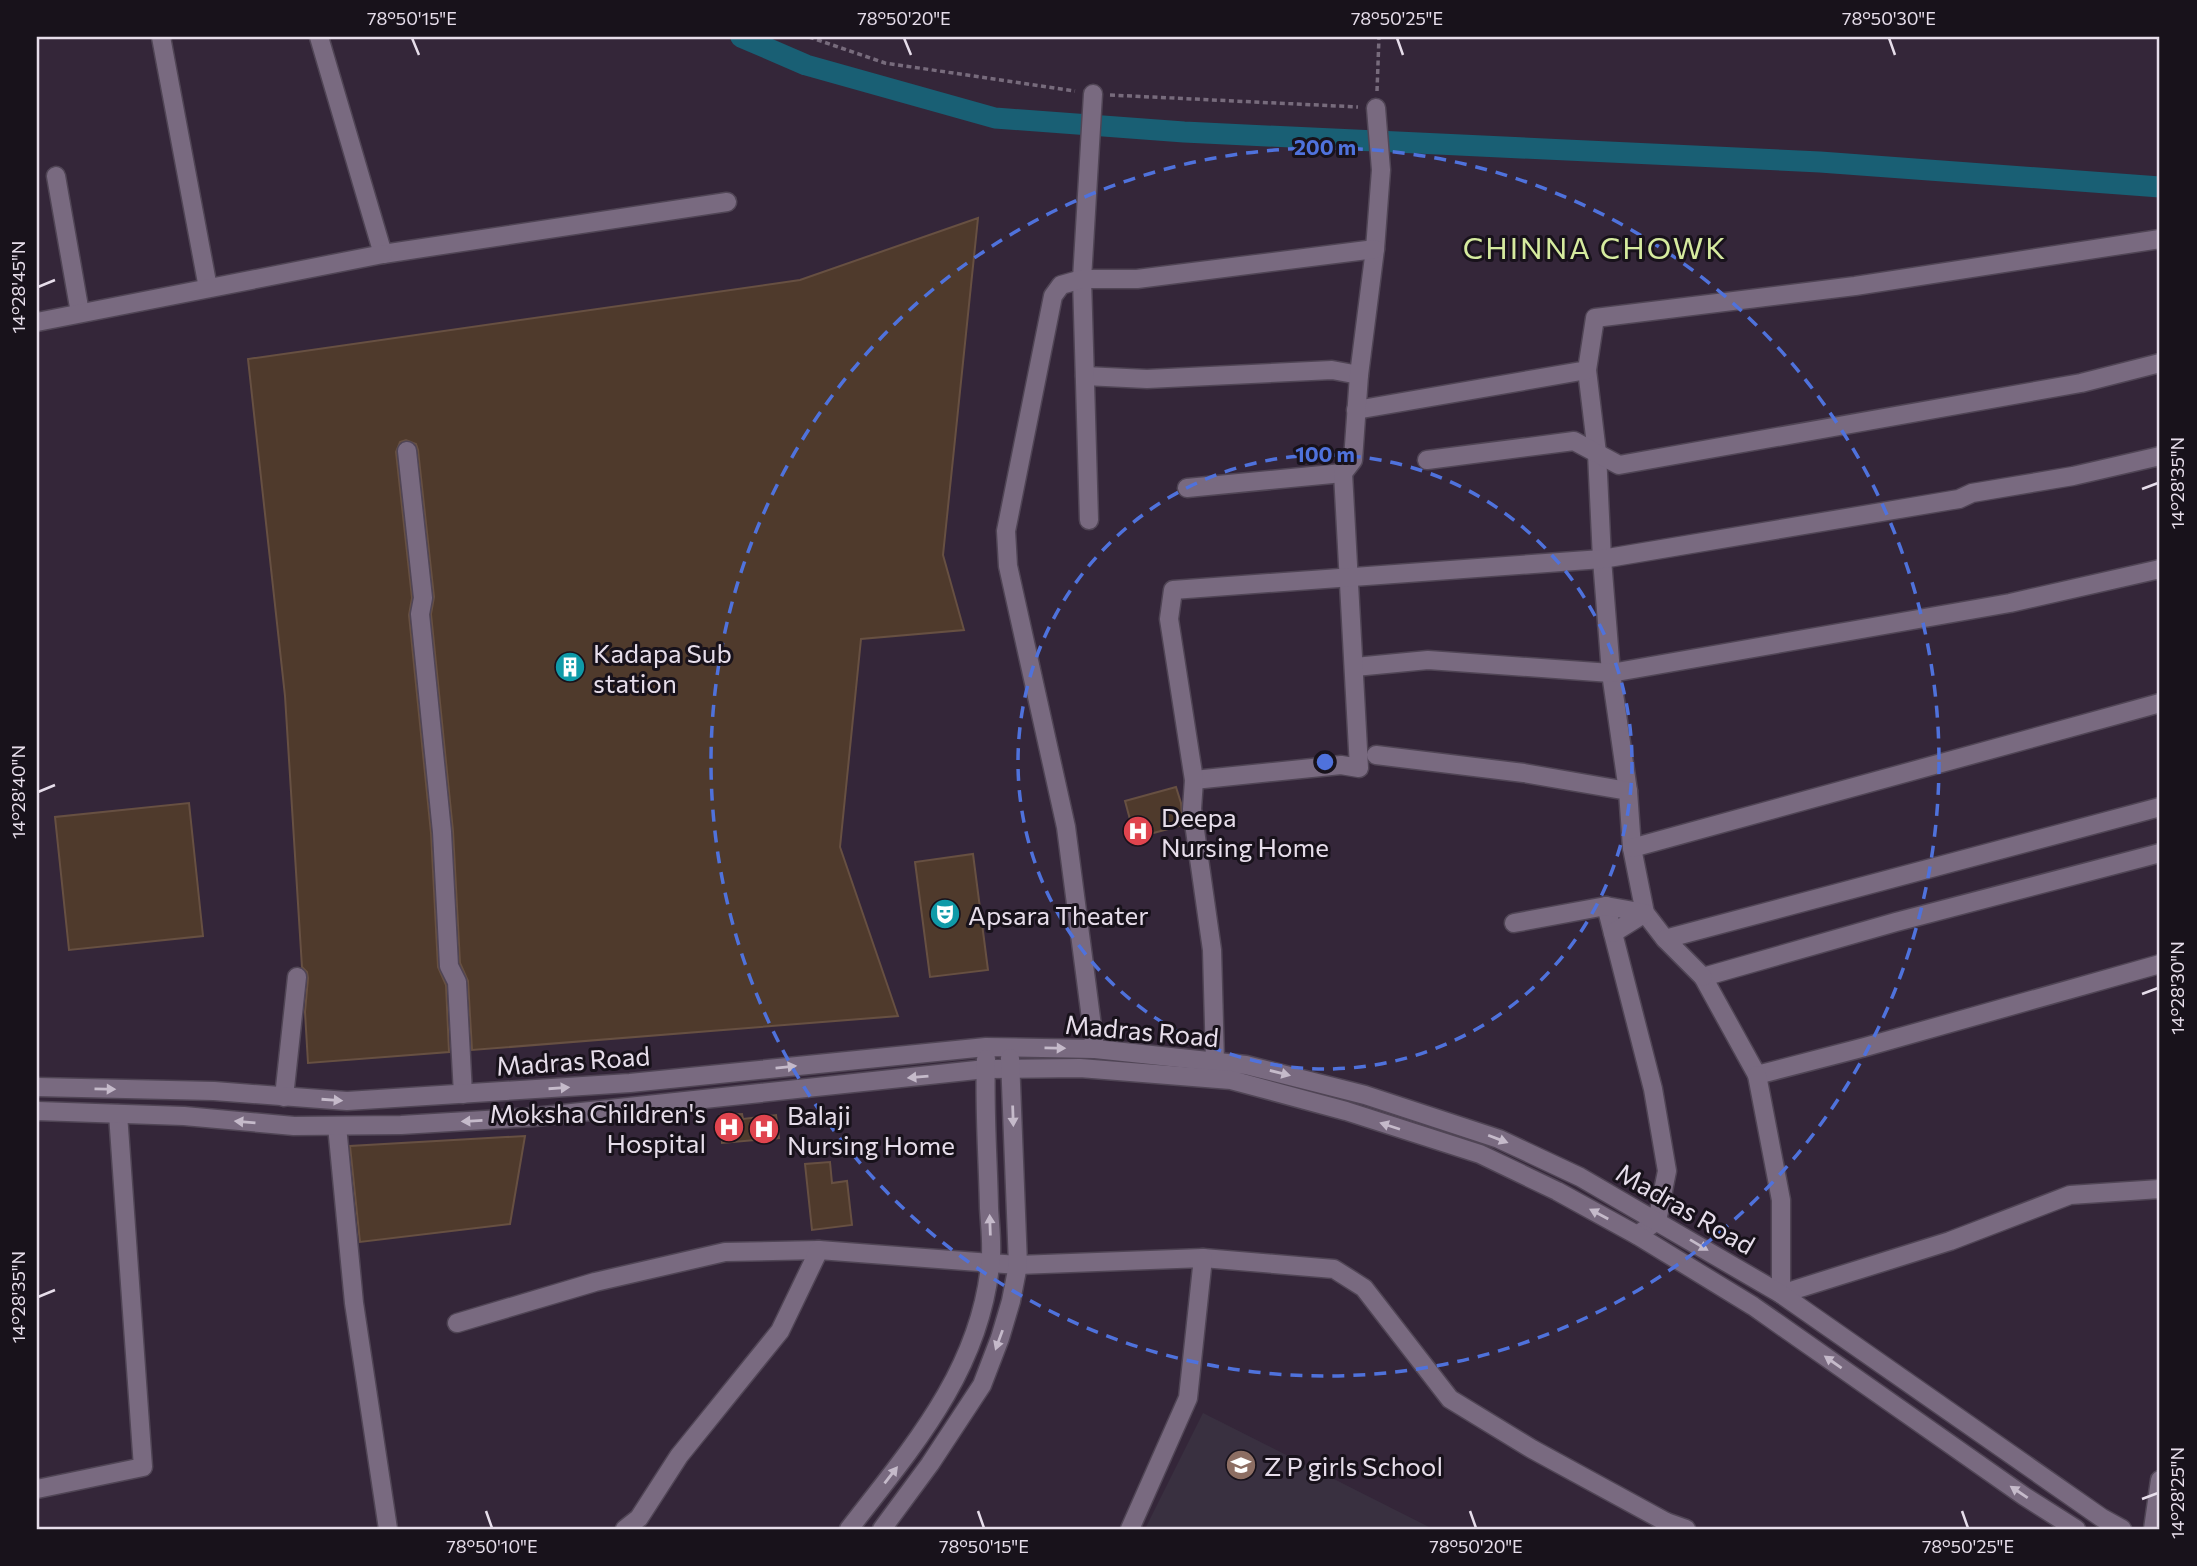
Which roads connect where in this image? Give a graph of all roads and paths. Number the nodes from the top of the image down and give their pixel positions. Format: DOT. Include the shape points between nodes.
graph roads {
  1 [pos="160,37"];
  2 [pos="319,37"];
  3 [pos="809,37"];
  4 [pos="1380,37"];
  5 [pos="1093,94"];
  6 [pos="1376,108"];
  7 [pos="56,176"];
  8 [pos="727,202"];
  9 [pos="2160,239"];
  10 [pos="1375,249"];
  11 [pos="383,254"];
  12 [pos="1082,279"];
  13 [pos="208,288"];
  14 [pos="80,313"];
  15 [pos="37,322"];
  16 [pos="2160,363"];
  17 [pos="1587,370"];
  18 [pos="1359,375"];
  19 [pos="1085,376"];
  20 [pos="1356,410"];
  21 [pos="407,451"];
  22 [pos="1597,453"];
  23 [pos="2160,456"];
  24 [pos="1427,460"];
  25 [pos="1343,473"];
  26 [pos="1187,488"];
  27 [pos="1089,520"];
  28 [pos="1602,559"];
  29 [pos="2160,569"];
  30 [pos="1349,579"];
  31 [pos="1354,667"];
  32 [pos="1611,673"];
  33 [pos="2160,703"];
  34 [pos="1376,755"];
  35 [pos="1194,780"];
  36 [pos="1628,791"];
  37 [pos="2160,807"];
  38 [pos="1632,848"];
  39 [pos="2160,853"];
  40 [pos="1606,906"];
  41 [pos="1645,913"];
  42 [pos="1514,923"];
  43 [pos="1613,933"];
  44 [pos="1665,939"];
  45 [pos="2160,964"];
  46 [pos="1703,976"];
  47 [pos="297,977"];
  48 [pos="986,1047"];
  49 [pos="1009,1048"];
  50 [pos="1095,1049"];
  51 [pos="1215,1062"];
  52 [pos="986,1069"];
  53 [pos="1011,1069"];
  54 [pos="1757,1075"];
  55 [pos="37,1087"];
  56 [pos="464,1094"];
  57 [pos="284,1097"];
  58 [pos="37,1111"];
  59 [pos="118,1114"];
  60 [pos="337,1126"];
  61 [pos="2160,1189"];
  62 [pos="1657,1221"];
  63 [pos="1637,1235"];
  64 [pos="819,1250"];
  65 [pos="1203,1258"];
  66 [pos="991,1264"];
  67 [pos="1018,1265"];
  68 [pos="1781,1294"];
  69 [pos="457,1323"];
  70 [pos="2160,1480"];
  71 [pos="37,1489"];
  72 [pos="1666,1526"];
  73 [pos="388,1529"];
  74 [pos="625,1529"];
  75 [pos="849,1529"];
  76 [pos="882,1529"];
  77 [pos="1130,1529"];
  78 [pos="1686,1529"];
  79 [pos="2076,1529"];
  80 [pos="2122,1529"];
  81 [pos="2153,1529"];
  1 -- 13 [label="street"];
  2 -- 11 [label="street"];
  3 -- 5 [label="path" via="885,63"];
  4 -- 6 [label="path"];
  5 -- 6 [label="path"];
  5 -- 12 [label="street"];
  6 -- 10 [label="street" via="1381,170"];
  7 -- 14 [label="street"];
  8 -- 11 [label="street"];
  9 -- 17 [label="street" via="1854,286 1595,318"];
  10 -- 12 [label="street" via="1137,279"];
  10 -- 18 [label="street"];
  11 -- 13 [label="street"];
  12 -- 19 [label="street"];
  12 -- 50 [label="street" via="1062,285 1053,296 1006,531 1018,620 1066,827"];
  13 -- 14 [label="street"];
  14 -- 15 [label="street"];
  16 -- 22 [label="street" via="2081,383 1619,466"];
  17 -- 20 [label="street"];
  17 -- 22 [label="street"];
  18 -- 19 [label="street" via="1332,370 1147,379"];
  18 -- 20 [label="street"];
  19 -- 27 [label="street"];
  20 -- 25 [label="street" via="1353,460"];
  21 -- 56 [label="street" via="423,598 420,614 442,832 449,966 457,982"];
  22 -- 24 [label="street" via="1574,442"];
  22 -- 28 [label="street"];
  23 -- 28 [label="street" via="1959,499"];
  25 -- 26 [label="street"];
  25 -- 30 [label="street"];
  28 -- 30 [label="street"];
  28 -- 32 [label="street"];
  29 -- 32 [label="street" via="2010,603"];
  30 -- 31 [label="street"];
  30 -- 35 [label="street" via="1173,590 1169,619"];
  31 -- 32 [label="street" via="1428,660"];
  31 -- 35 [label="street" via="1359,768 1341,765"];
  32 -- 36 [label="street"];
  33 -- 38 [label="street"];
  34 -- 36 [label="street"];
  35 -- 51 [label="street" via="1192,809 1212,950"];
  36 -- 38 [label="street"];
  37 -- 44 [label="street"];
  38 -- 41 [label="street"];
  39 -- 46 [label="street"];
  40 -- 41 [label="street"];
  40 -- 42 [label="street"];
  40 -- 43 [label="street"];
  41 -- 43 [label="street"];
  41 -- 44 [label="street"];
  43 -- 62 [label="street" via="1653,1090 1667,1171"];
  44 -- 46 [label="street"];
  45 -- 54 [label="street"];
  46 -- 54 [label="street"];
  47 -- 57 [label="street"];
  48 -- 49 [label="street, Madras Road"];
  48 -- 52 [label="street"];
  56 -- 48 [label="street, Madras Road, one-way" via="630,1083"];
  49 -- 50 [label="street, Madras Road, one-way"];
  49 -- 53 [label="street"];
  50 -- 51 [label="street, Madras Road"];
  51 -- 62 [label="street, Madras Road, one-way" via="1246,1065 1364,1095 1499,1139 1580,1177"];
  52 -- 53 [label="street"];
  52 -- 60 [label="street, one-way" via="534,1117"];
  66 -- 52 [label="street, one-way"];
  63 -- 53 [label="street, one-way" via="1480,1154 1231,1080 1080,1068"];
  53 -- 67 [label="street, one-way"];
  54 -- 68 [label="street" via="1781,1200"];
  55 -- 57 [label="street, Madras Road, one-way"];
  57 -- 56 [label="street, Madras Road, one-way" via="347,1101"];
  58 -- 59 [label="street"];
  60 -- 59 [label="street, one-way"];
  59 -- 71 [label="street" via="143,1467"];
  60 -- 73 [label="street" via="354,1303"];
  61 -- 68 [label="street" via="2070,1195 1950,1241"];
  62 -- 63 [label="street"];
  62 -- 68 [label="street, Madras Road, one-way"];
  79 -- 63 [label="street, one-way" via="1753,1306"];
  64 -- 66 [label="street"];
  64 -- 69 [label="street" via="725,1252 595,1282"];
  64 -- 74 [label="street" via="780,1331 679,1456 639,1518"];
  65 -- 67 [label="street"];
  65 -- 72 [label="street" via="1335,1269 1364,1288 1450,1399"];
  65 -- 77 [label="street" via="1188,1398"];
  66 -- 67 [label="street"];
  75 -- 66 [label="street, one-way" via="914,1446 968,1356 984,1309"];
  67 -- 76 [label="street, one-way" via="1000,1338 982,1385"];
  68 -- 80 [label="street, Madras Road"];
  70 -- 81 [label="street"];
  72 -- 78 [label="street"];
}
